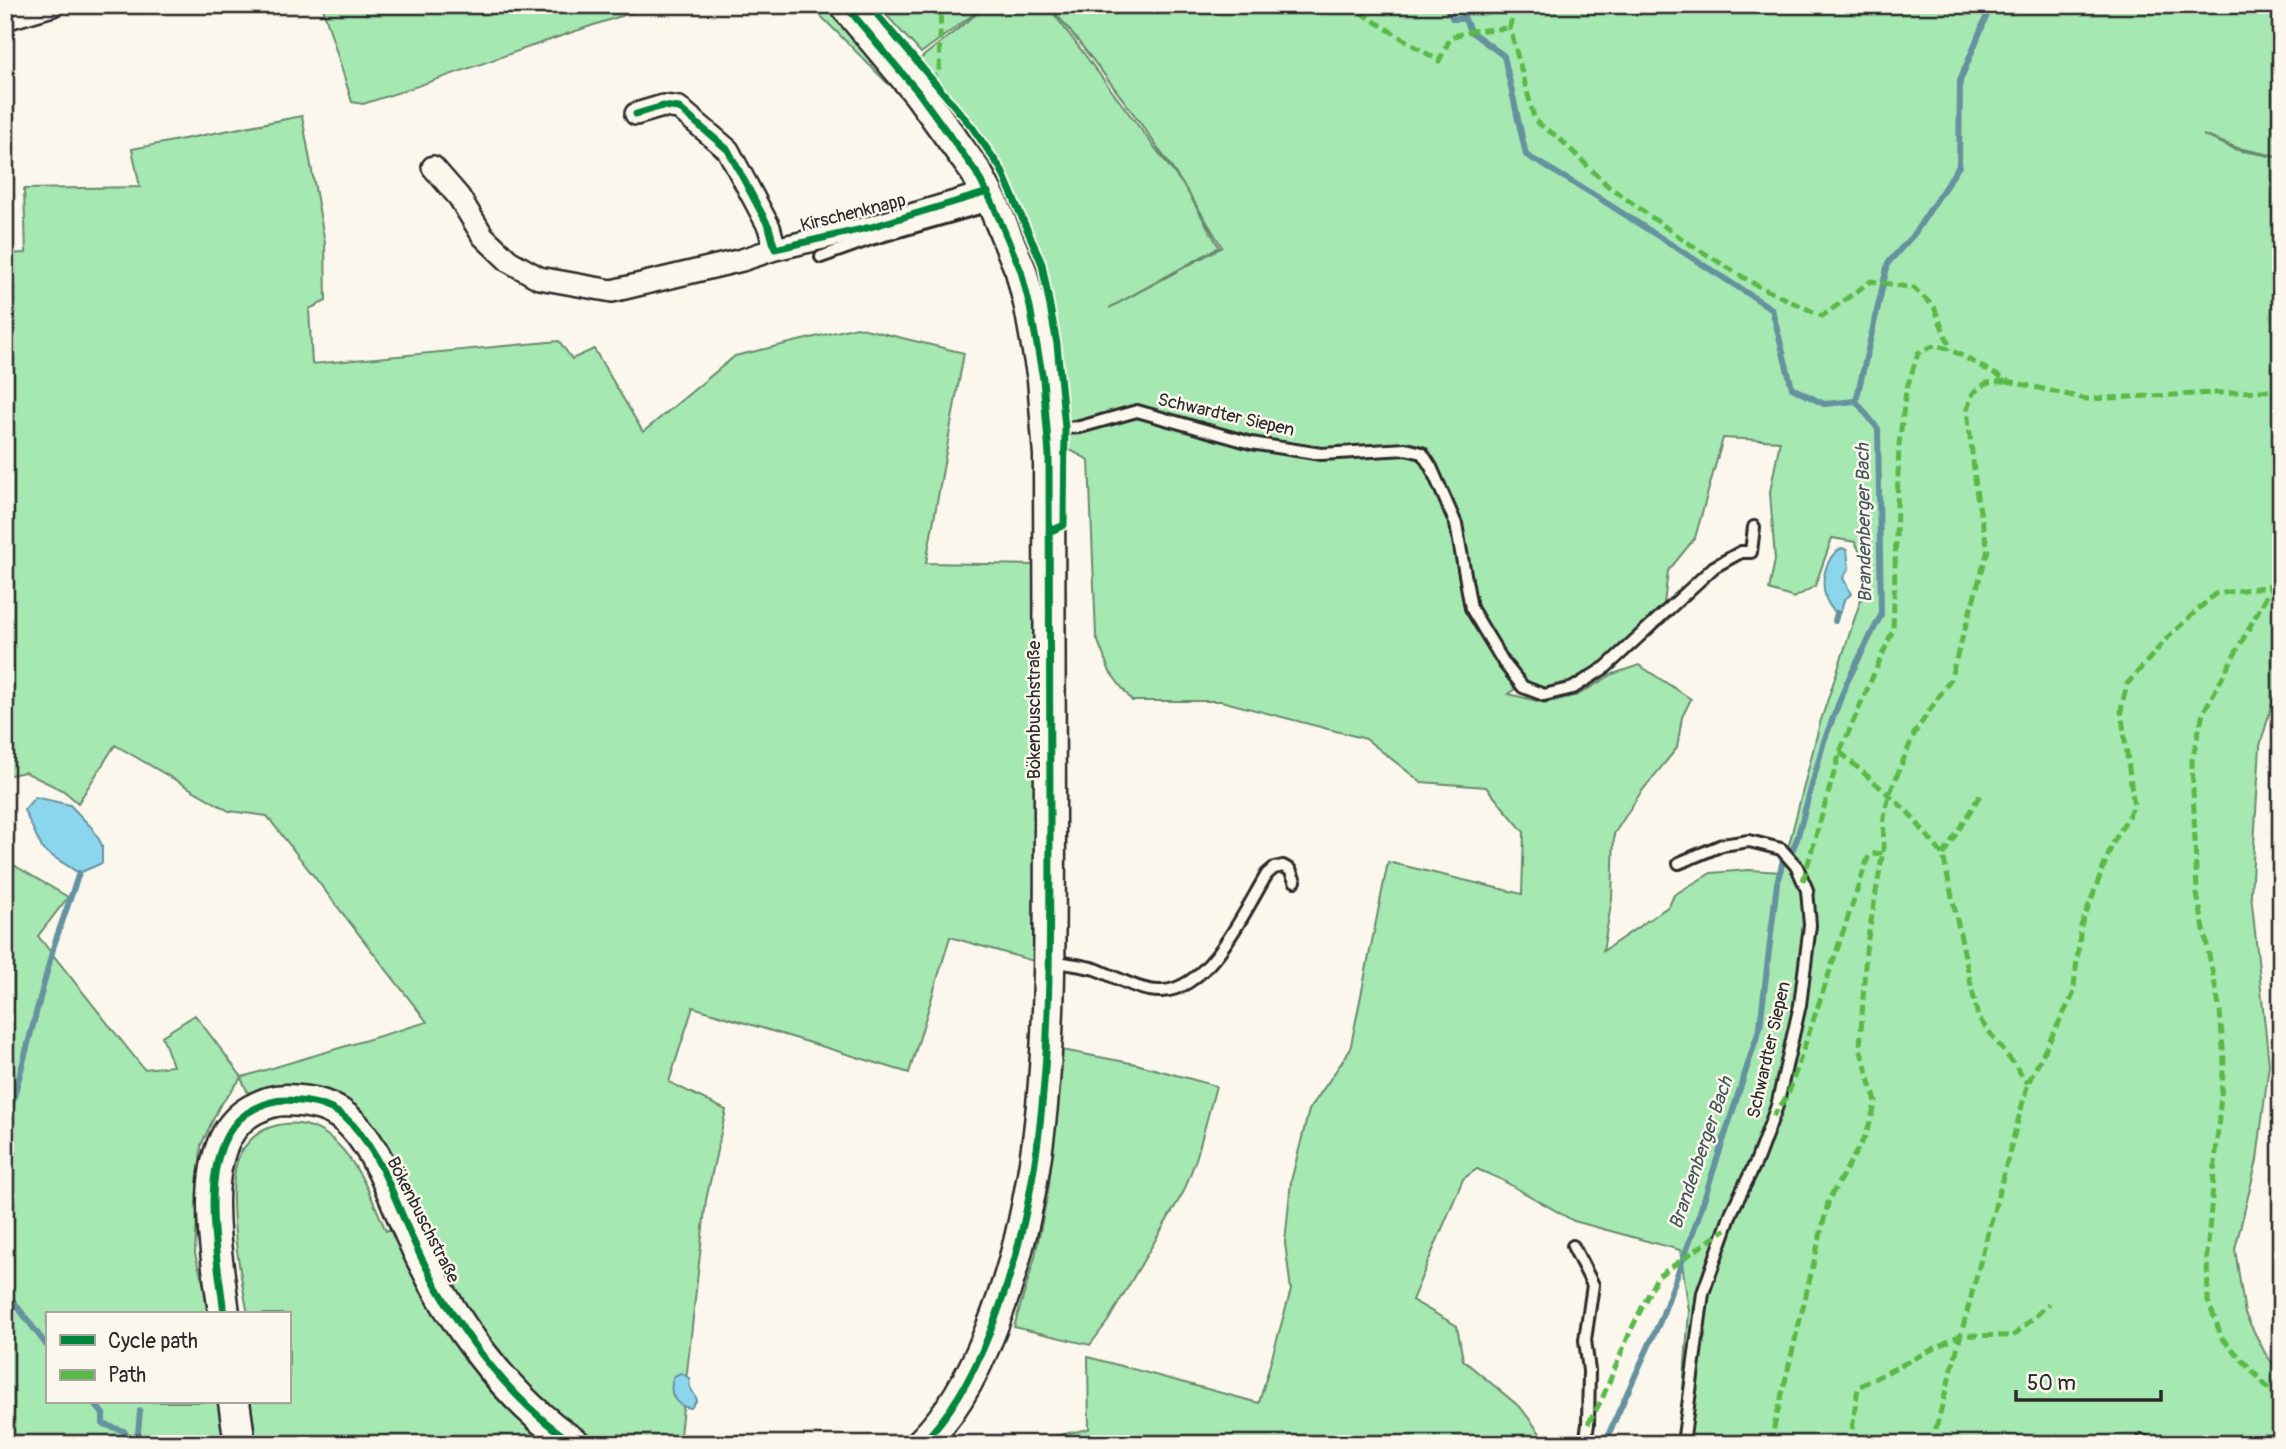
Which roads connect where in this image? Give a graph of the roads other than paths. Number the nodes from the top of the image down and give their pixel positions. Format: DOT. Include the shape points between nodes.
graph roads {
  1 [pos="53,5"];
  2 [pos="845,5"];
  3 [pos="5,19"];
  4 [pos="636,114"];
  5 [pos="433,167"];
  6 [pos="990,198"];
  7 [pos="775,249"];
  8 [pos="821,257"];
  9 [pos="1047,429"];
  10 [pos="1754,527"];
  11 [pos="1679,863"];
  12 [pos="1295,881"];
  13 [pos="1049,960"];
  14 [pos="1573,1246"];
  15 [pos="224,1312"];
  16 [pos="234,1404"];
  17 [pos="240,1444"];
  18 [pos="575,1444"];
  19 [pos="921,1444"];
  20 [pos="1585,1444"];
  21 [pos="1683,1444"];
  1 -- 3 [label="street"];
  2 -- 6 [label="main road, Bökenbuschstraße" via="918,92"];
  4 -- 7 [label="street" via="663,106 679,108 728,150 769,227"];
  5 -- 7 [label="street, Kirschenknapp" via="483,236 509,261 539,278 612,291"];
  6 -- 7 [label="street, Kirschenknapp"];
  6 -- 8 [label="lane"];
  6 -- 9 [label="main road, Bökenbuschstraße" via="1021,271 1030,307"];
  9 -- 10 [label="lane, Schwardter Siepen" via="1080,427 1137,411 1251,443 1321,454 1406,449 1422,453 1456,524 1471,608 1523,687 1544,695 1573,688 1606,667 1714,567 1741,552 1751,552"];
  9 -- 13 [label="main road, Bökenbuschstraße"];
  11 -- 21 [label="lane, Schwardter Siepen" via="1722,845 1749,841 1781,849 1797,867 1807,890 1810,925 1800,1005 1777,1107 1703,1293"];
  12 -- 13 [label="lane" via="1283,866 1267,874 1226,944 1181,986 1161,991 1139,987 1092,968"];
  13 -- 19 [label="main road, Bökenbuschstraße" via="1044,1086 1017,1254 974,1368 948,1413"];
  14 -- 20 [label="lane" via="1593,1284 1585,1340"];
  15 -- 18 [label="main road, Bökenbuschstraße" via="212,1201 221,1144 247,1112 275,1100 312,1101 334,1109 354,1126 383,1170 414,1242 485,1361 552,1429"];
  16 -- 17 [label="main road"];
}
